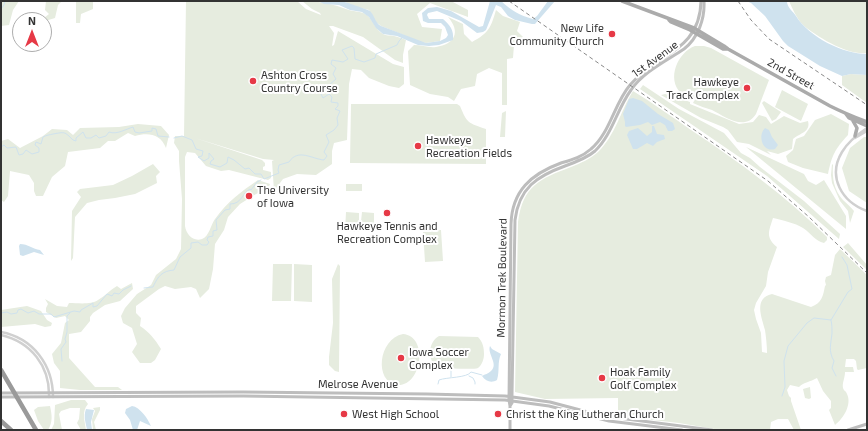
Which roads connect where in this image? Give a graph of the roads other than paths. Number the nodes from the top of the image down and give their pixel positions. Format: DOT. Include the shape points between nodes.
graph roads {
  1 [pos="622,1"];
  2 [pos="701,1"];
  3 [pos="704,1"];
  4 [pos="695,31"];
  5 [pos="631,86"];
  6 [pos="846,114"];
  7 [pos="851,118"];
  8 [pos="867,122"];
  9 [pos="867,128"];
  10 [pos="855,137"];
  11 [pos="867,211"];
  12 [pos="1,333"];
  13 [pos="1,370"];
  14 [pos="1,393"];
  15 [pos="444,394"];
  16 [pos="16,395"];
  17 [pos="51,395"];
  18 [pos="427,396"];
  19 [pos="1,397"];
  20 [pos="511,398"];
  21 [pos="1,421"];
  22 [pos="867,424"];
  23 [pos="11,430"];
  24 [pos="36,430"];
  25 [pos="510,430"];
  26 [pos="682,430"];
  27 [pos="712,430"];
  28 [pos="848,430"];
  1 -- 4 [label="main road, 2nd Street"];
  2 -- 4 [label="main road, 1st Avenue"];
  3 -- 4 [label="main road, 1st Avenue" via="704,17"];
  4 -- 5 [label="main road, 1st Avenue" via="686,48"];
  4 -- 6 [label="main road, 2nd Street"];
  5 -- 20 [label="main road, Mormon Trek Boulevard" via="599,147 582,159 541,176 527,188 519,203 515,226"];
  6 -- 7 [label="main road"];
  6 -- 8 [label="main road"];
  7 -- 9 [label="main road"];
  7 -- 10 [label="main road" via="857,126"];
  9 -- 10 [label="street"];
  10 -- 11 [label="street" via="839,158 837,178 840,189 847,199"];
  12 -- 17 [label="street" via="22,339 39,354 47,368"];
  13 -- 16 [label="highway"];
  14 -- 16 [label="main road, Melrose Avenue"];
  15 -- 17 [label="main road, Melrose Avenue" via="174,392"];
  15 -- 18 [label="main road"];
  15 -- 20 [label="main road, Melrose Avenue"];
  16 -- 17 [label="main road, Melrose Avenue"];
  16 -- 19 [label="main road, Melrose Avenue"];
  16 -- 24 [label="highway"];
  17 -- 20 [label="main road, Melrose Avenue"];
  20 -- 25 [label="main road, Mormon Trek Boulevard"];
  20 -- 26 [label="main road, Melrose Avenue" via="609,421"];
  20 -- 27 [label="main road, Melrose Avenue" via="550,402 603,416"];
  21 -- 23 [label="highway"];
  22 -- 28 [label="main road"];
}
